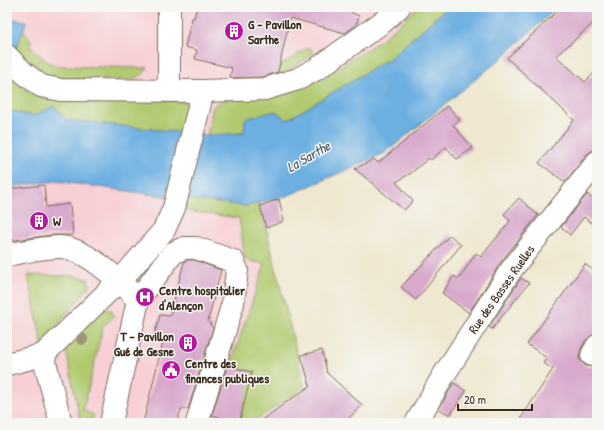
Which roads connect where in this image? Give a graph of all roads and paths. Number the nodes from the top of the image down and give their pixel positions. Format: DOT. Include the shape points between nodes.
graph roads {
  1 [pos="169,7"];
  2 [pos="399,7"];
  3 [pos="7,56"];
  4 [pos="169,91"];
  5 [pos="203,91"];
  6 [pos="597,162"];
  7 [pos="7,255"];
  8 [pos="119,280"];
  9 [pos="138,300"];
  10 [pos="43,355"];
  11 [pos="7,364"];
  12 [pos="61,423"];
  13 [pos="111,423"];
  14 [pos="197,423"];
  15 [pos="416,423"];
  1 -- 4 [label="street"];
  2 -- 5 [label="street" via="384,21 318,68 298,79 265,89"];
  3 -- 4 [label="street" via="41,86 60,90"];
  4 -- 5 [label="street"];
  5 -- 8 [label="street" via="174,208 164,230"];
  6 -- 15 [label="street, Rue des Basses Ruelles" via="511,270"];
  7 -- 8 [label="street" via="59,247 75,250"];
  8 -- 9 [label="street"];
  8 -- 10 [label="street"];
  9 -- 13 [label="street"];
  9 -- 14 [label="street" via="173,253 184,248 196,248 233,261 237,270 233,303"];
  10 -- 11 [label="street"];
  10 -- 12 [label="street"];
}
